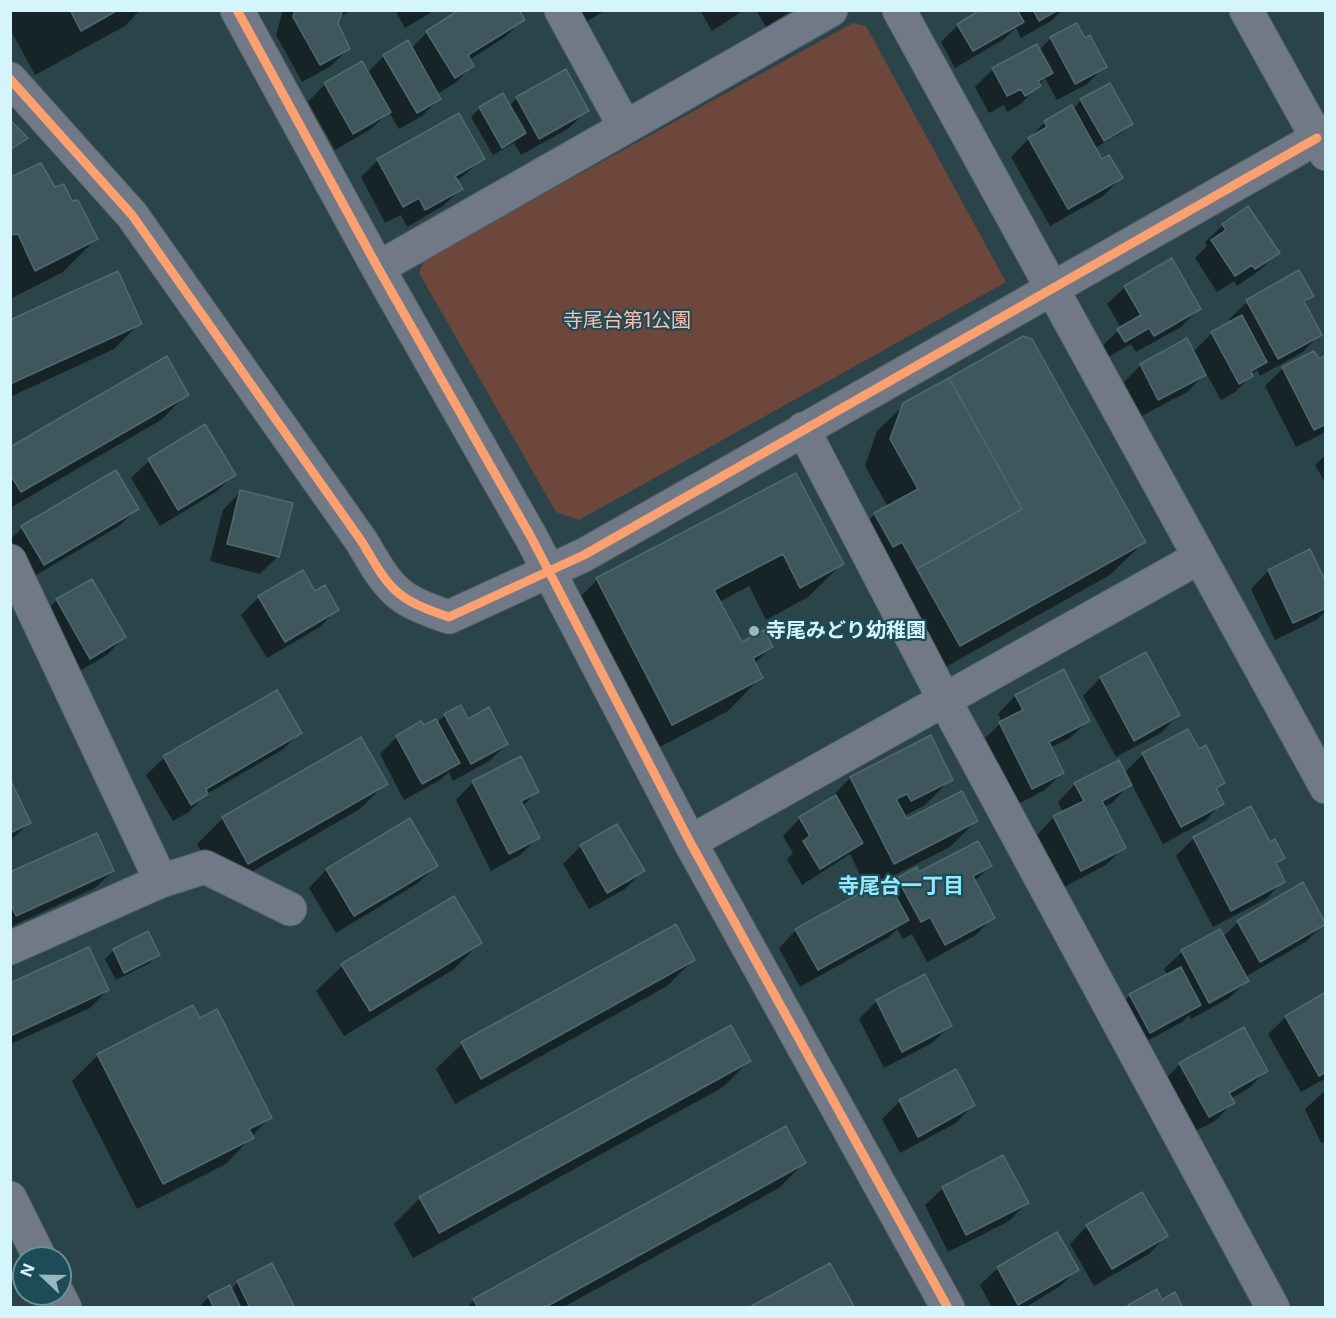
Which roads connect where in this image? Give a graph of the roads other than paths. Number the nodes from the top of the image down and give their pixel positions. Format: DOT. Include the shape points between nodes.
graph roads {
  1 [pos="237,10"];
  2 [pos="561,10"];
  3 [pos="831,10"];
  4 [pos="899,10"];
  5 [pos="1246,10"];
  6 [pos="10,79"];
  7 [pos="625,127"];
  8 [pos="1321,146"];
  9 [pos="378,268"];
  10 [pos="1053,289"];
  11 [pos="802,429"];
  12 [pos="1198,558"];
  13 [pos="10,561"];
  14 [pos="549,572"];
  15 [pos="945,701"];
  16 [pos="1326,787"];
  17 [pos="690,842"];
  18 [pos="162,881"];
  19 [pos="290,909"];
  20 [pos="10,948"];
  21 [pos="10,1198"];
  22 [pos="34,1246"];
  23 [pos="948,1308"];
  24 [pos="1274,1308"];
  1 -- 9 [label="street"];
  2 -- 7 [label="street"];
  3 -- 7 [label="street"];
  4 -- 10 [label="street"];
  5 -- 8 [label="street"];
  6 -- 14 [label="street" via="132,215 362,542 386,583 414,605 449,617"];
  7 -- 9 [label="street"];
  8 -- 10 [label="street"];
  9 -- 14 [label="street"];
  10 -- 11 [label="street"];
  10 -- 12 [label="street"];
  11 -- 14 [label="street"];
  11 -- 15 [label="street"];
  12 -- 15 [label="street"];
  12 -- 16 [label="street"];
  13 -- 18 [label="street"];
  14 -- 17 [label="street"];
  15 -- 17 [label="street"];
  15 -- 24 [label="street"];
  17 -- 23 [label="street"];
  18 -- 19 [label="street" via="205,867"];
  18 -- 20 [label="street"];
  21 -- 22 [label="street"];
}
